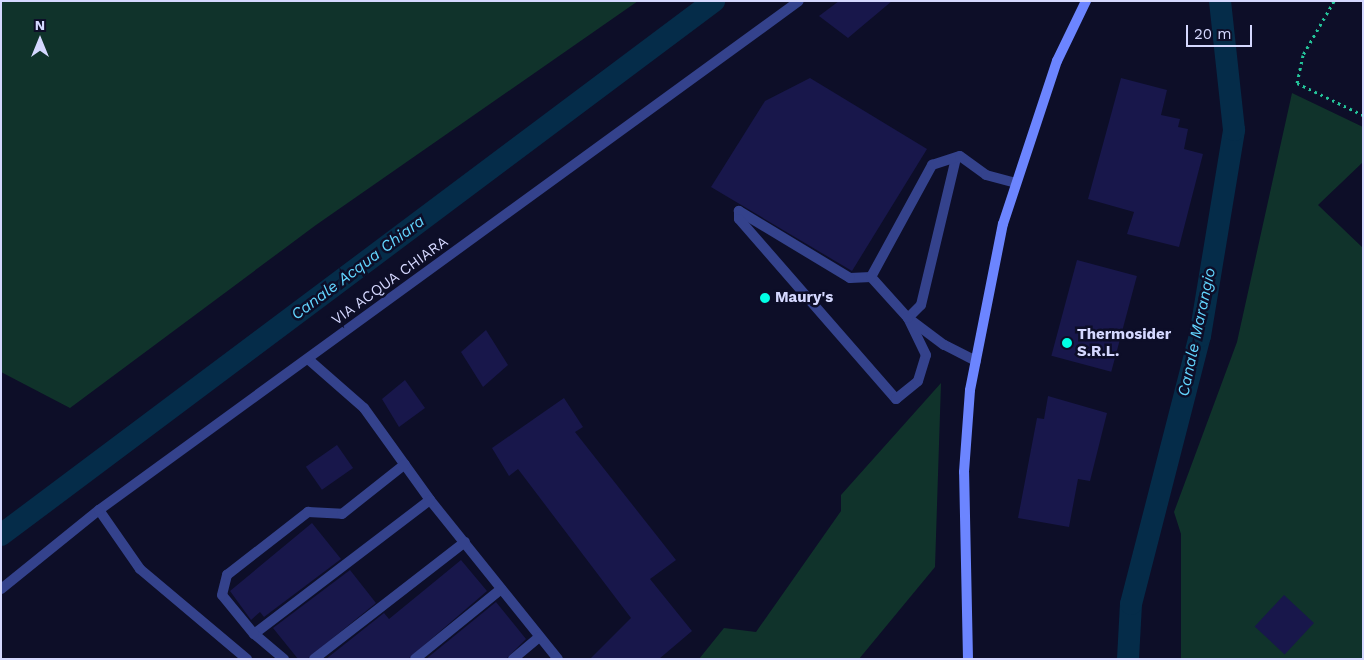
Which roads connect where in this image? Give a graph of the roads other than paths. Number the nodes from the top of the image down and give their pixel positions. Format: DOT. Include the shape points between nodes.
graph roads {
  1 [pos="799,1"];
  2 [pos="1086,1"];
  3 [pos="956,158"];
  4 [pos="1016,183"];
  5 [pos="871,277"];
  6 [pos="908,318"];
  7 [pos="308,359"];
  8 [pos="976,361"];
  9 [pos="405,464"];
  10 [pos="430,500"];
  11 [pos="99,510"];
  12 [pos="465,542"];
  13 [pos="1,589"];
  14 [pos="501,590"];
  15 [pos="254,634"];
  16 [pos="539,637"];
  17 [pos="247,659"];
  18 [pos="284,659"];
  19 [pos="314,659"];
  20 [pos="415,659"];
  21 [pos="513,659"];
  22 [pos="558,659"];
  23 [pos="968,659"];
  1 -- 7 [label="street, VIA ACQUA CHIARA"];
  2 -- 4 [label="main road" via="1057,61"];
  3 -- 4 [label="street" via="960,156 986,175"];
  3 -- 5 [label="street" via="932,165"];
  3 -- 6 [label="street" via="921,305"];
  4 -- 8 [label="main road" via="1003,224"];
  5 -- 6 [label="street"];
  5 -- 6 [label="street" via="850,278 739,212 739,219 896,399 918,381 926,355"];
  6 -- 8 [label="street" via="944,345"];
  7 -- 9 [label="street" via="364,408"];
  7 -- 11 [label="street, VIA ACQUA CHIARA"];
  8 -- 23 [label="main road" via="964,472"];
  9 -- 10 [label="street"];
  9 -- 15 [label="street" via="342,514 308,512 227,575 222,594"];
  10 -- 12 [label="street"];
  10 -- 15 [label="street"];
  11 -- 13 [label="street, VIA ACQUA CHIARA"];
  11 -- 17 [label="street" via="140,569"];
  12 -- 14 [label="street"];
  12 -- 19 [label="street"];
  14 -- 16 [label="street"];
  14 -- 20 [label="street"];
  15 -- 18 [label="street"];
  16 -- 21 [label="street"];
  16 -- 22 [label="street"];
}
